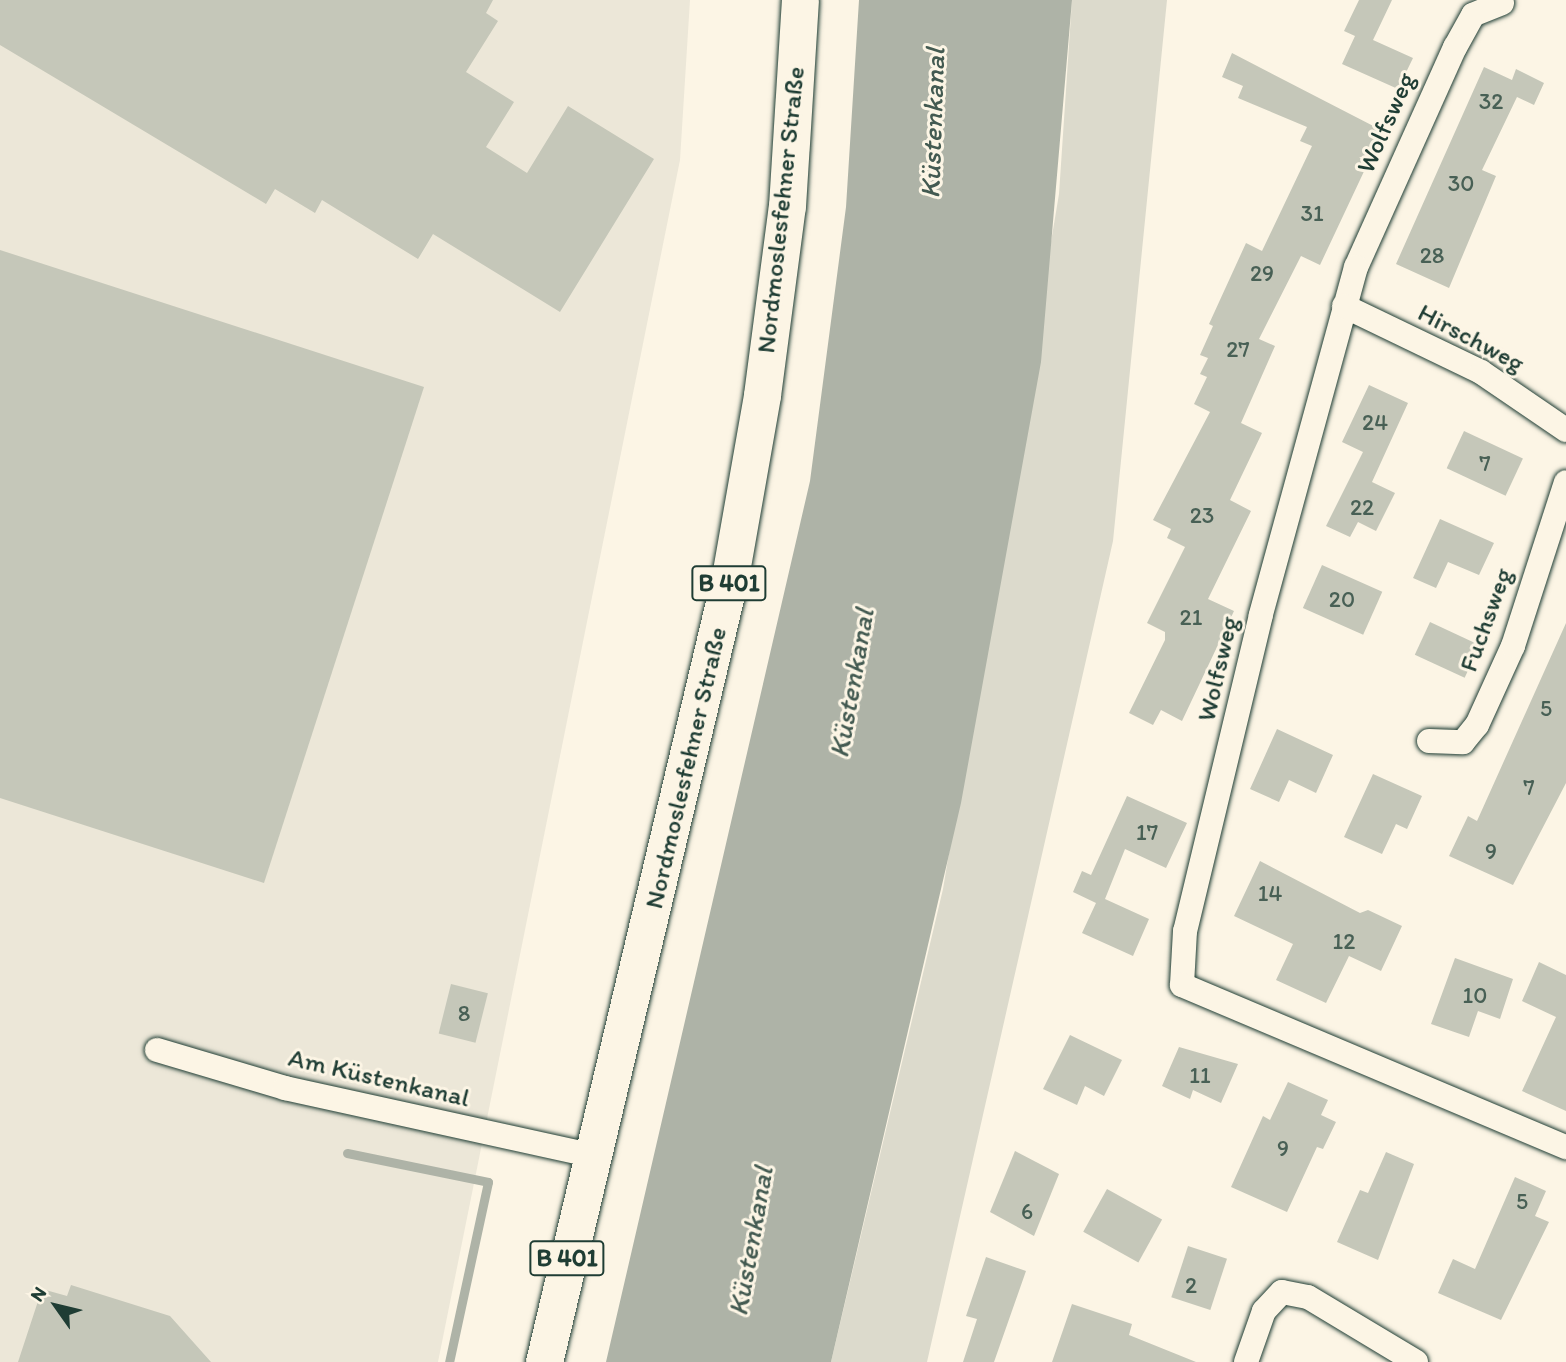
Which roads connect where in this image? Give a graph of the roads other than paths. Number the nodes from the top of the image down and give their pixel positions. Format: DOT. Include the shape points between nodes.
graph roads {
  1 [pos="800,0"];
  2 [pos="1502,3"];
  3 [pos="1344,306"];
  4 [pos="1566,430"];
  5 [pos="1566,482"];
  6 [pos="1429,741"];
  7 [pos="157,1050"];
  8 [pos="1566,1147"];
  9 [pos="590,1155"];
  10 [pos="544,1362"];
  11 [pos="1246,1362"];
  12 [pos="1416,1362"];
  1 -- 9 [label="main road, Nordmoslesfehner Straße / B 401" via="787,206 762,395 730,578 684,784"];
  2 -- 3 [label="street, Wolfsweg" via="1473,15 1445,66 1356,267"];
  3 -- 4 [label="street, Hirschweg" via="1481,372"];
  3 -- 8 [label="street, Wolfsweg" via="1281,532 1185,931 1182,985"];
  5 -- 6 [label="street, Fuchsweg" via="1513,646 1477,725 1463,741"];
  7 -- 9 [label="street, Am Küstenkanal" via="285,1088"];
  9 -- 10 [label="main road, Nordmoslesfehner Straße / B 401"];
  11 -- 12 [label="street" via="1264,1311 1282,1292 1308,1297"];
}
